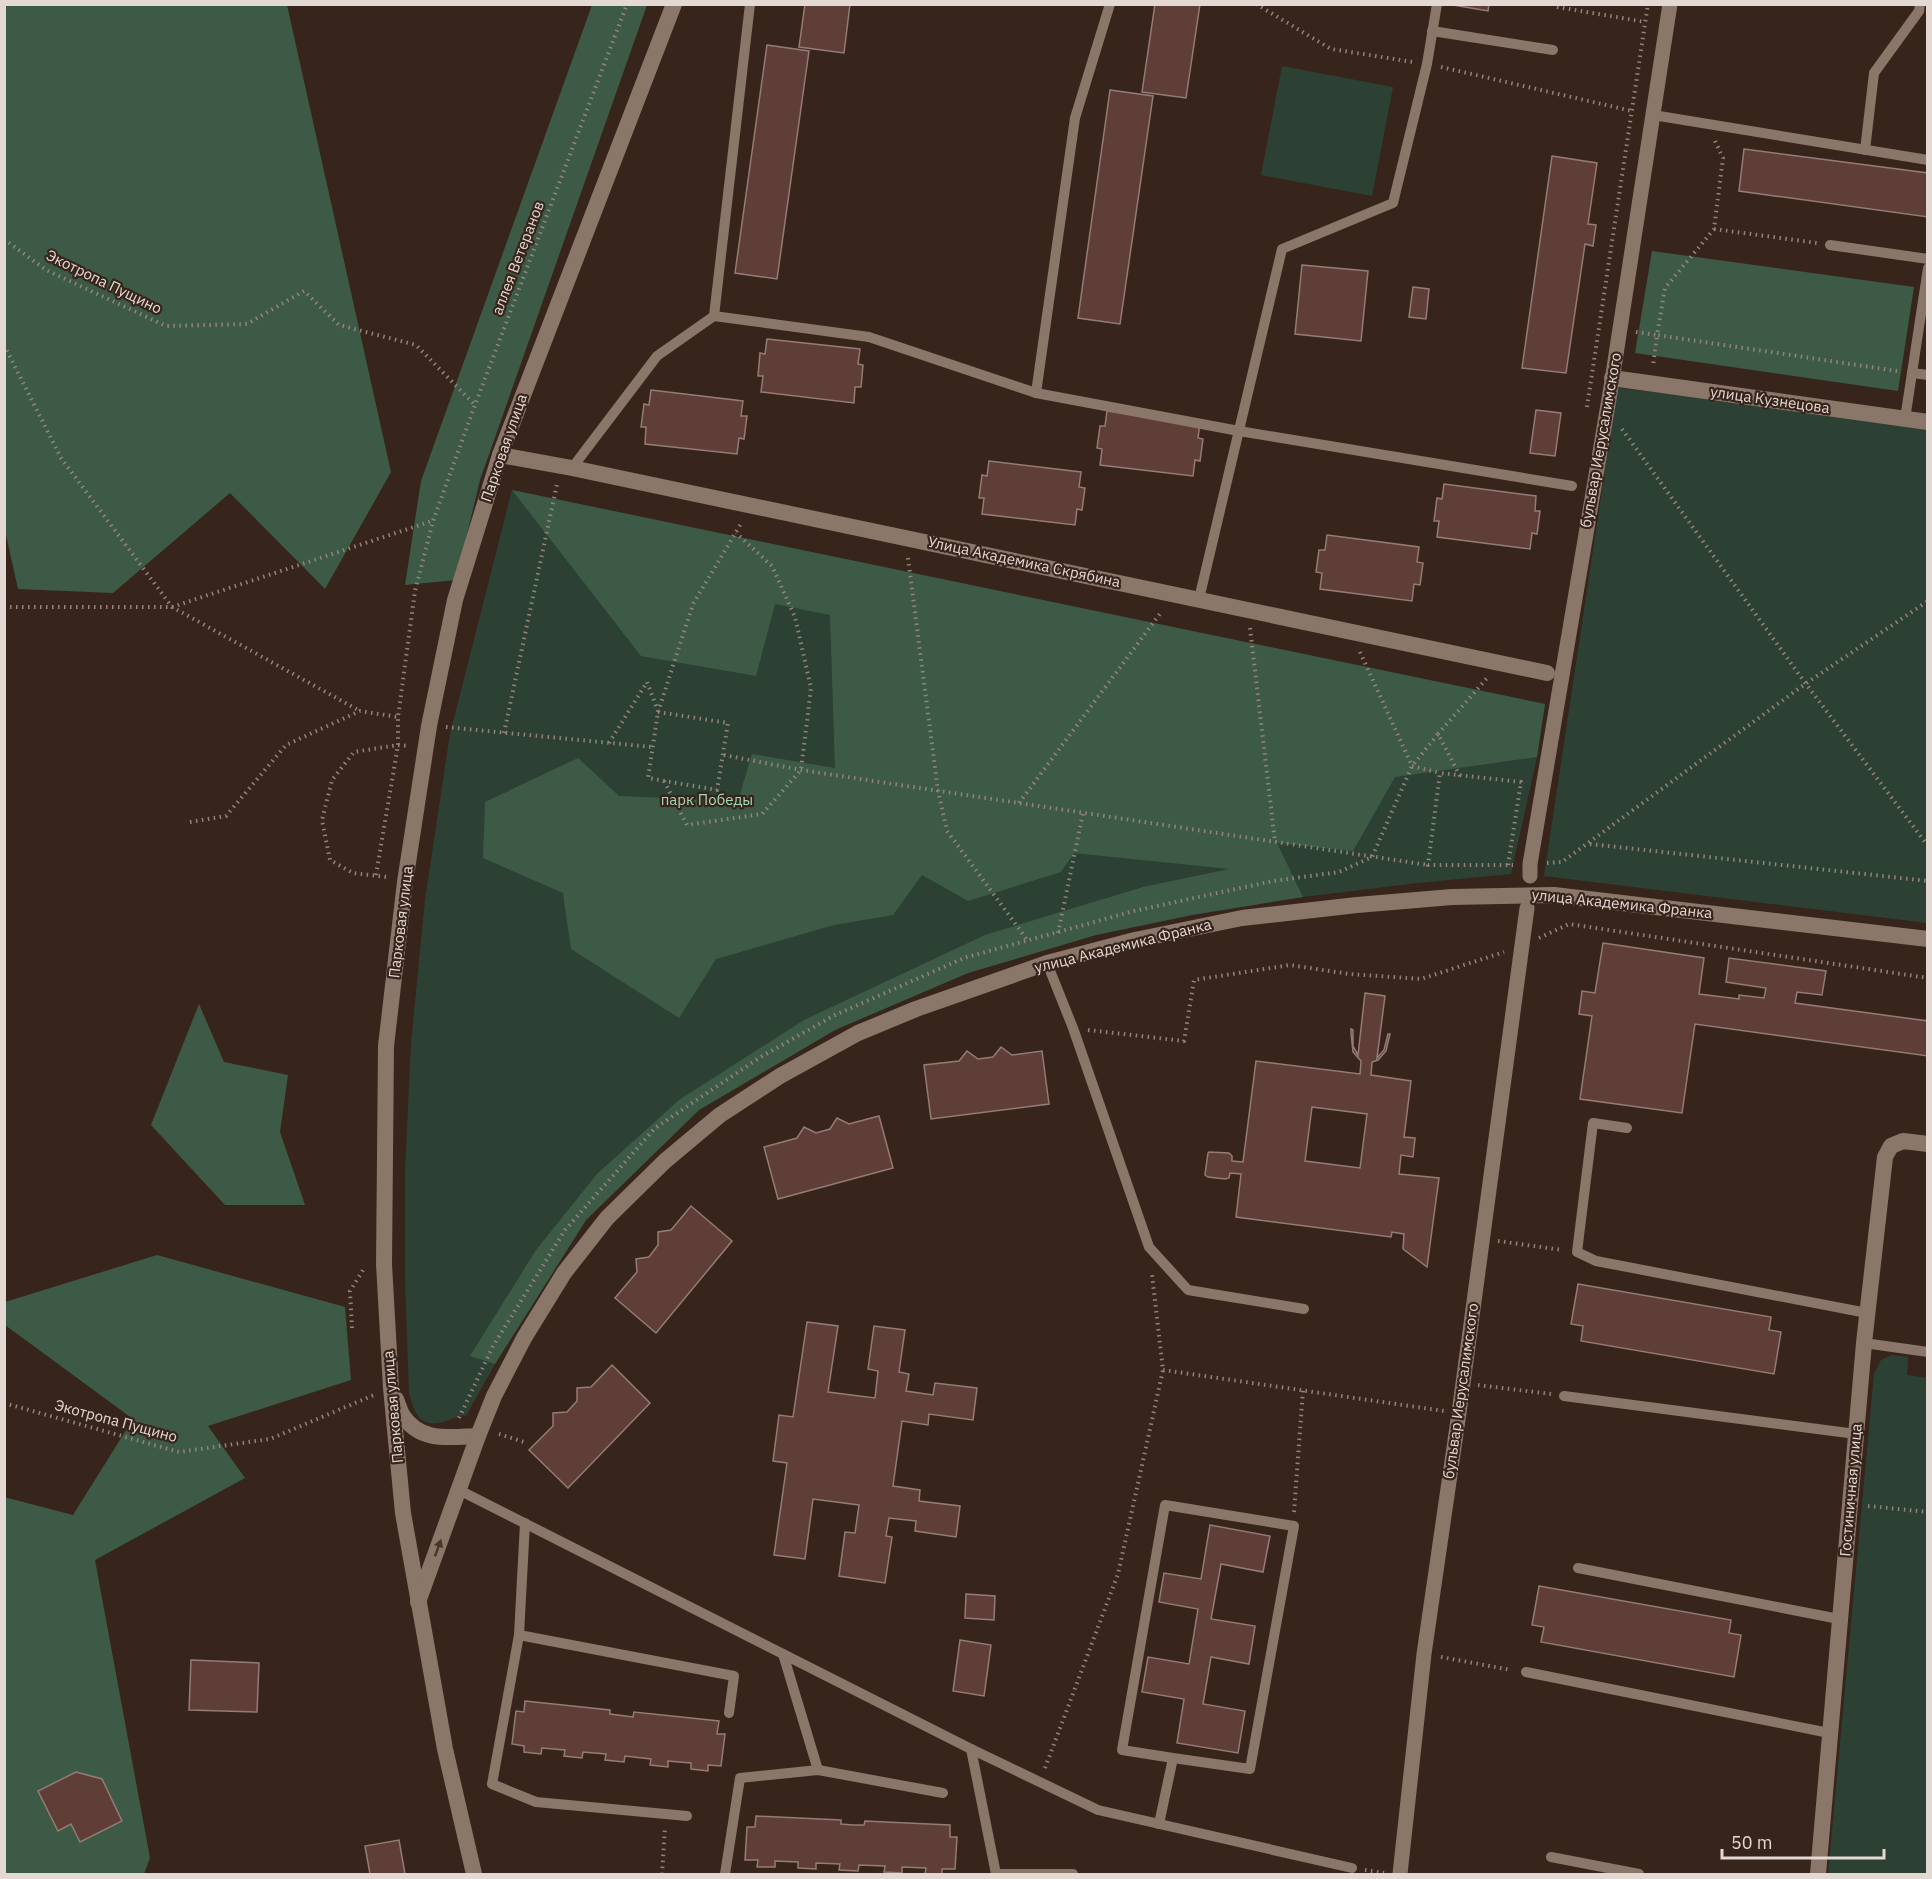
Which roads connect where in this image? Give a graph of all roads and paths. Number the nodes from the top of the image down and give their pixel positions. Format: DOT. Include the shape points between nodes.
graph roads {
  1 [pos="627,4"];
  2 [pos="674,4"];
  3 [pos="750,4"];
  4 [pos="1110,4"];
  5 [pos="1256,4"];
  6 [pos="1437,4"];
  7 [pos="1648,4"];
  8 [pos="1671,4"];
  9 [pos="1920,4"];
  10 [pos="1557,7"];
  11 [pos="1645,22"];
  12 [pos="1432,31"];
  13 [pos="1553,50"];
  14 [pos="1427,64"];
  15 [pos="1632,111"];
  16 [pos="1653,115"];
  17 [pos="1707,124"];
  18 [pos="1865,150"];
  19 [pos="1928,160"];
  20 [pos="1714,229"];
  21 [pos="4,239"];
  22 [pos="1830,244"];
  23 [pos="1928,259"];
  24 [pos="1928,268"];
  25 [pos="714,316"];
  26 [pos="1657,335"];
  27 [pos="4,345"];
  28 [pos="1912,373"];
  29 [pos="1928,375"];
  30 [pos="1612,378"];
  31 [pos="1651,383"];
  32 [pos="1036,393"];
  33 [pos="475,405"];
  34 [pos="1607,409"];
  35 [pos="1586,416"];
  36 [pos="1905,419"];
  37 [pos="1928,422"];
  38 [pos="1239,431"];
  39 [pos="500,455"];
  40 [pos="572,468"];
  41 [pos="557,483"];
  42 [pos="1572,486"];
  43 [pos="744,519"];
  44 [pos="433,521"];
  45 [pos="736,533"];
  46 [pos="908,557"];
  47 [pos="1199,599"];
  48 [pos="1928,601"];
  49 [pos="4,607"];
  50 [pos="172,607"];
  51 [pos="1249,618"];
  52 [pos="1152,623"];
  53 [pos="1359,651"];
  54 [pos="1494,670"];
  55 [pos="1547,673"];
  56 [pos="1805,684"];
  57 [pos="360,711"];
  58 [pos="658,712"];
  59 [pos="398,717"];
  60 [pos="446,727"];
  61 [pos="504,733"];
  62 [pos="1438,734"];
  63 [pos="609,743"];
  64 [pos="398,745"];
  65 [pos="427,747"];
  66 [pos="652,747"];
  67 [pos="724,755"];
  68 [pos="1413,766"];
  69 [pos="801,770"];
  70 [pos="1440,773"];
  71 [pos="1460,776"];
  72 [pos="664,781"];
  73 [pos="938,791"];
  74 [pos="1019,803"];
  75 [pos="1083,813"];
  76 [pos="190,822"];
  77 [pos="1275,842"];
  78 [pos="1589,843"];
  79 [pos="1928,846"];
  80 [pos="1372,857"];
  81 [pos="1428,865"];
  82 [pos="1530,870"];
  83 [pos="376,875"];
  84 [pos="386,877"];
  85 [pos="1928,880"];
  86 [pos="1527,908"];
  87 [pos="1058,933"];
  88 [pos="1928,939"];
  89 [pos="1028,941"];
  90 [pos="1523,946"];
  91 [pos="1047,963"];
  92 [pos="1928,978"];
  93 [pos="1072,1028"];
  94 [pos="1627,1128"];
  95 [pos="1928,1144"];
  96 [pos="1483,1239"];
  97 [pos="1149,1247"];
  98 [pos="1577,1252"];
  99 [pos="1304,1309"];
  100 [pos="1867,1313"];
  101 [pos="1864,1342"];
  102 [pos="1928,1352"];
  103 [pos="1162,1370"];
  104 [pos="1463,1383"];
  105 [pos="391,1388"];
  106 [pos="1303,1390"];
  107 [pos="1564,1396"];
  108 [pos="4,1403"];
  109 [pos="1459,1413"];
  110 [pos="458,1421"];
  111 [pos="498,1434"];
  112 [pos="1856,1434"];
  113 [pos="478,1436"];
  114 [pos="524,1442"];
  115 [pos="459,1490"];
  116 [pos="1850,1505"];
  117 [pos="1928,1512"];
  118 [pos="525,1523"];
  119 [pos="1294,1526"];
  120 [pos="1578,1568"];
  121 [pos="418,1603"];
  122 [pos="1839,1619"];
  123 [pos="519,1635"];
  124 [pos="783,1654"];
  125 [pos="1424,1654"];
  126 [pos="1526,1672"];
  127 [pos="729,1713"];
  128 [pos="1829,1733"];
  129 [pos="971,1749"];
  130 [pos="1173,1758"];
  131 [pos="1046,1764"];
  132 [pos="818,1770"];
  133 [pos="943,1793"];
  134 [pos="666,1814"];
  135 [pos="687,1816"];
  136 [pos="1159,1824"];
  137 [pos="1551,1857"];
  138 [pos="1352,1868"];
  139 [pos="996,1874"];
  140 [pos="474,1875"];
  141 [pos="662,1875"];
  142 [pos="726,1875"];
  143 [pos="1073,1875"];
  144 [pos="1400,1875"];
  145 [pos="1638,1875"];
  146 [pos="1818,1875"];
  1 -- 33 [label="path, аллея Ветеранов"];
  2 -- 39 [label="street, Парковая улица"];
  3 -- 25 [label="lane"];
  4 -- 32 [label="lane" via="1075,118"];
  5 -- 14 [label="path" via="1331,49"];
  6 -- 12 [label="lane"];
  7 -- 11 [label="path"];
  8 -- 16 [label="street, бульвар Иерусалимского"];
  9 -- 18 [label="lane" via="1919,11 1874,73"];
  10 -- 11 [label="path"];
  11 -- 15 [label="path"];
  12 -- 13 [label="lane"];
  12 -- 14 [label="lane"];
  14 -- 15 [label="path"];
  14 -- 38 [label="lane" via="1393,203 1282,249"];
  15 -- 16 [label="path"];
  15 -- 35 [label="path"];
  16 -- 17 [label="lane"];
  16 -- 30 [label="street, бульвар Иерусалимского"];
  17 -- 18 [label="lane"];
  17 -- 20 [label="path" via="1723,158"];
  18 -- 19 [label="lane"];
  20 -- 22 [label="path"];
  20 -- 26 [label="path" via="1665,288"];
  21 -- 33 [label="path, Экотропа Пущино" via="46,270 166,326 247,324 304,291 339,325 416,345"];
  22 -- 23 [label="lane"];
  24 -- 28 [label="lane"];
  25 -- 32 [label="lane" via="869,337"];
  25 -- 40 [label="lane" via="657,356"];
  26 -- 28 [label="path"];
  26 -- 31 [label="path"];
  27 -- 50 [label="path" via="61,458"];
  28 -- 29 [label="lane"];
  28 -- 36 [label="lane"];
  30 -- 31 [label="street, улица Кузнецова"];
  30 -- 34 [label="street, бульвар Иерусалимского"];
  31 -- 36 [label="street, улица Кузнецова"];
  32 -- 38 [label="lane"];
  33 -- 44 [label="path, аллея Ветеранов"];
  34 -- 56 [label="path"];
  34 -- 82 [label="street, бульвар Иерусалимского"];
  36 -- 37 [label="street, улица Кузнецова"];
  38 -- 42 [label="lane"];
  38 -- 47 [label="lane"];
  39 -- 40 [label="street, Улица Академика Скрябина"];
  39 -- 65 [label="street, Парковая улица" via="455,600"];
  40 -- 47 [label="street, Улица Академика Скрябина"];
  41 -- 61 [label="path"];
  43 -- 45 [label="path"];
  44 -- 50 [label="path"];
  44 -- 59 [label="path, аллея Ветеранов" via="415,591"];
  45 -- 58 [label="path" via="693,604"];
  45 -- 69 [label="path" via="772,566 795,617 811,688"];
  46 -- 73 [label="path"];
  47 -- 55 [label="street, Улица Академика Скрябина"];
  48 -- 56 [label="path"];
  49 -- 50 [label="path"];
  50 -- 57 [label="path"];
  51 -- 77 [label="path"];
  52 -- 74 [label="path"];
  53 -- 68 [label="path"];
  54 -- 62 [label="path"];
  56 -- 78 [label="path"];
  56 -- 79 [label="path"];
  57 -- 59 [label="path"];
  57 -- 76 [label="path" via="286,746 226,816"];
  58 -- 63 [label="path" via="646,682"];
  58 -- 66 [label="path"];
  58 -- 67 [label="path" via="728,723"];
  59 -- 64 [label="path, аллея Ветеранов"];
  60 -- 61 [label="path"];
  61 -- 63 [label="path"];
  62 -- 68 [label="path"];
  62 -- 71 [label="path"];
  63 -- 66 [label="path"];
  64 -- 65 [label="path"];
  64 -- 83 [label="path, аллея Ветеранов"];
  64 -- 83 [label="path" via="354,752 332,780 322,820 330,860 353,873"];
  65 -- 105 [label="street, Парковая улица" via="405,882 386,1046 384,1264"];
  66 -- 72 [label="path" via="648,778"];
  67 -- 69 [label="path"];
  67 -- 72 [label="path" via="717,790"];
  68 -- 70 [label="path"];
  68 -- 80 [label="path"];
  69 -- 72 [label="path" via="762,814 687,825"];
  69 -- 73 [label="path"];
  70 -- 71 [label="path"];
  70 -- 81 [label="path"];
  71 -- 81 [label="path" via="1521,782 1508,865"];
  73 -- 74 [label="path"];
  73 -- 89 [label="path" via="947,831"];
  74 -- 75 [label="path"];
  75 -- 77 [label="path"];
  75 -- 87 [label="path"];
  77 -- 80 [label="path"];
  78 -- 82 [label="path" via="1562,862"];
  78 -- 85 [label="path"];
  80 -- 81 [label="path"];
  80 -- 87 [label="path" via="1339,872 1134,911"];
  83 -- 84 [label="path"];
  86 -- 90 [label="street, бульвар Иерусалимского"];
  87 -- 89 [label="path"];
  88 -- 91 [label="street, улица Академика Франка" via="1554,895 1518,895 1357,904 1242,918"];
  89 -- 110 [label="path" via="963,958 833,1016 759,1058 655,1128 565,1230 493,1346"];
  90 -- 92 [label="path" via="1569,924"];
  90 -- 93 [label="path" via="1421,979 1290,965 1194,980 1184,1041"];
  90 -- 96 [label="street, бульвар Иерусалимского"];
  91 -- 93 [label="lane"];
  91 -- 113 [label="street, улица Академика Франка" via="858,1033 720,1115 674,1153 607,1218 564,1273 524,1338"];
  93 -- 97 [label="lane"];
  94 -- 98 [label="lane" via="1593,1123"];
  95 -- 100 [label="street, Гостиничная улица" via="1903,1141 1891,1146 1885,1157"];
  96 -- 98 [label="path"];
  96 -- 104 [label="street, бульвар Иерусалимского"];
  97 -- 99 [label="lane" via="1188,1290"];
  97 -- 103 [label="path"];
  98 -- 100 [label="lane" via="1596,1261"];
  100 -- 101 [label="street, Гостиничная улица"];
  101 -- 102 [label="lane"];
  101 -- 112 [label="street, Гостиничная улица"];
  103 -- 106 [label="path"];
  103 -- 131 [label="path" via="1118,1574"];
  104 -- 107 [label="path"];
  104 -- 109 [label="street, бульвар Иерусалимского"];
  105 -- 108 [label="path, Экотропа Пущино" via="270,1439 179,1452"];
  105 -- 113 [label="street" via="404,1417 420,1433"];
  105 -- 121 [label="street, Парковая улица" via="403,1513"];
  106 -- 109 [label="path"];
  106 -- 119 [label="path"];
  107 -- 112 [label="lane"];
  109 -- 125 [label="street, бульвар Иерусалимского"];
  111 -- 114 [label="path"];
  112 -- 116 [label="street, Гостиничная улица"];
  113 -- 115 [label="street, улица Академика Франка"];
  115 -- 118 [label="lane"];
  121 -- 115 [label="street, улица Академика Франка, one-way"];
  116 -- 117 [label="path"];
  116 -- 122 [label="street, Гостиничная улица"];
  118 -- 123 [label="lane"];
  118 -- 124 [label="lane"];
  119 -- 130 [label="lane" via="1250,1769"];
  119 -- 130 [label="lane" via="1165,1505 1122,1750"];
  120 -- 122 [label="lane"];
  121 -- 140 [label="street, Парковая улица"];
  122 -- 128 [label="street, Гостиничная улица"];
  123 -- 127 [label="lane" via="734,1676"];
  123 -- 134 [label="lane" via="492,1784 536,1802"];
  124 -- 129 [label="lane"];
  124 -- 132 [label="lane"];
  125 -- 126 [label="path"];
  125 -- 144 [label="street, бульвар Иерусалимского"];
  126 -- 128 [label="lane"];
  128 -- 146 [label="street, Гостиничная улица"];
  129 -- 136 [label="lane" via="1098,1810"];
  129 -- 139 [label="lane"];
  130 -- 136 [label="lane"];
  132 -- 133 [label="lane"];
  132 -- 142 [label="lane" via="740,1778"];
  134 -- 135 [label="lane"];
  134 -- 141 [label="path"];
  136 -- 138 [label="lane"];
  137 -- 145 [label="lane"];
  139 -- 143 [label="lane"];
}
